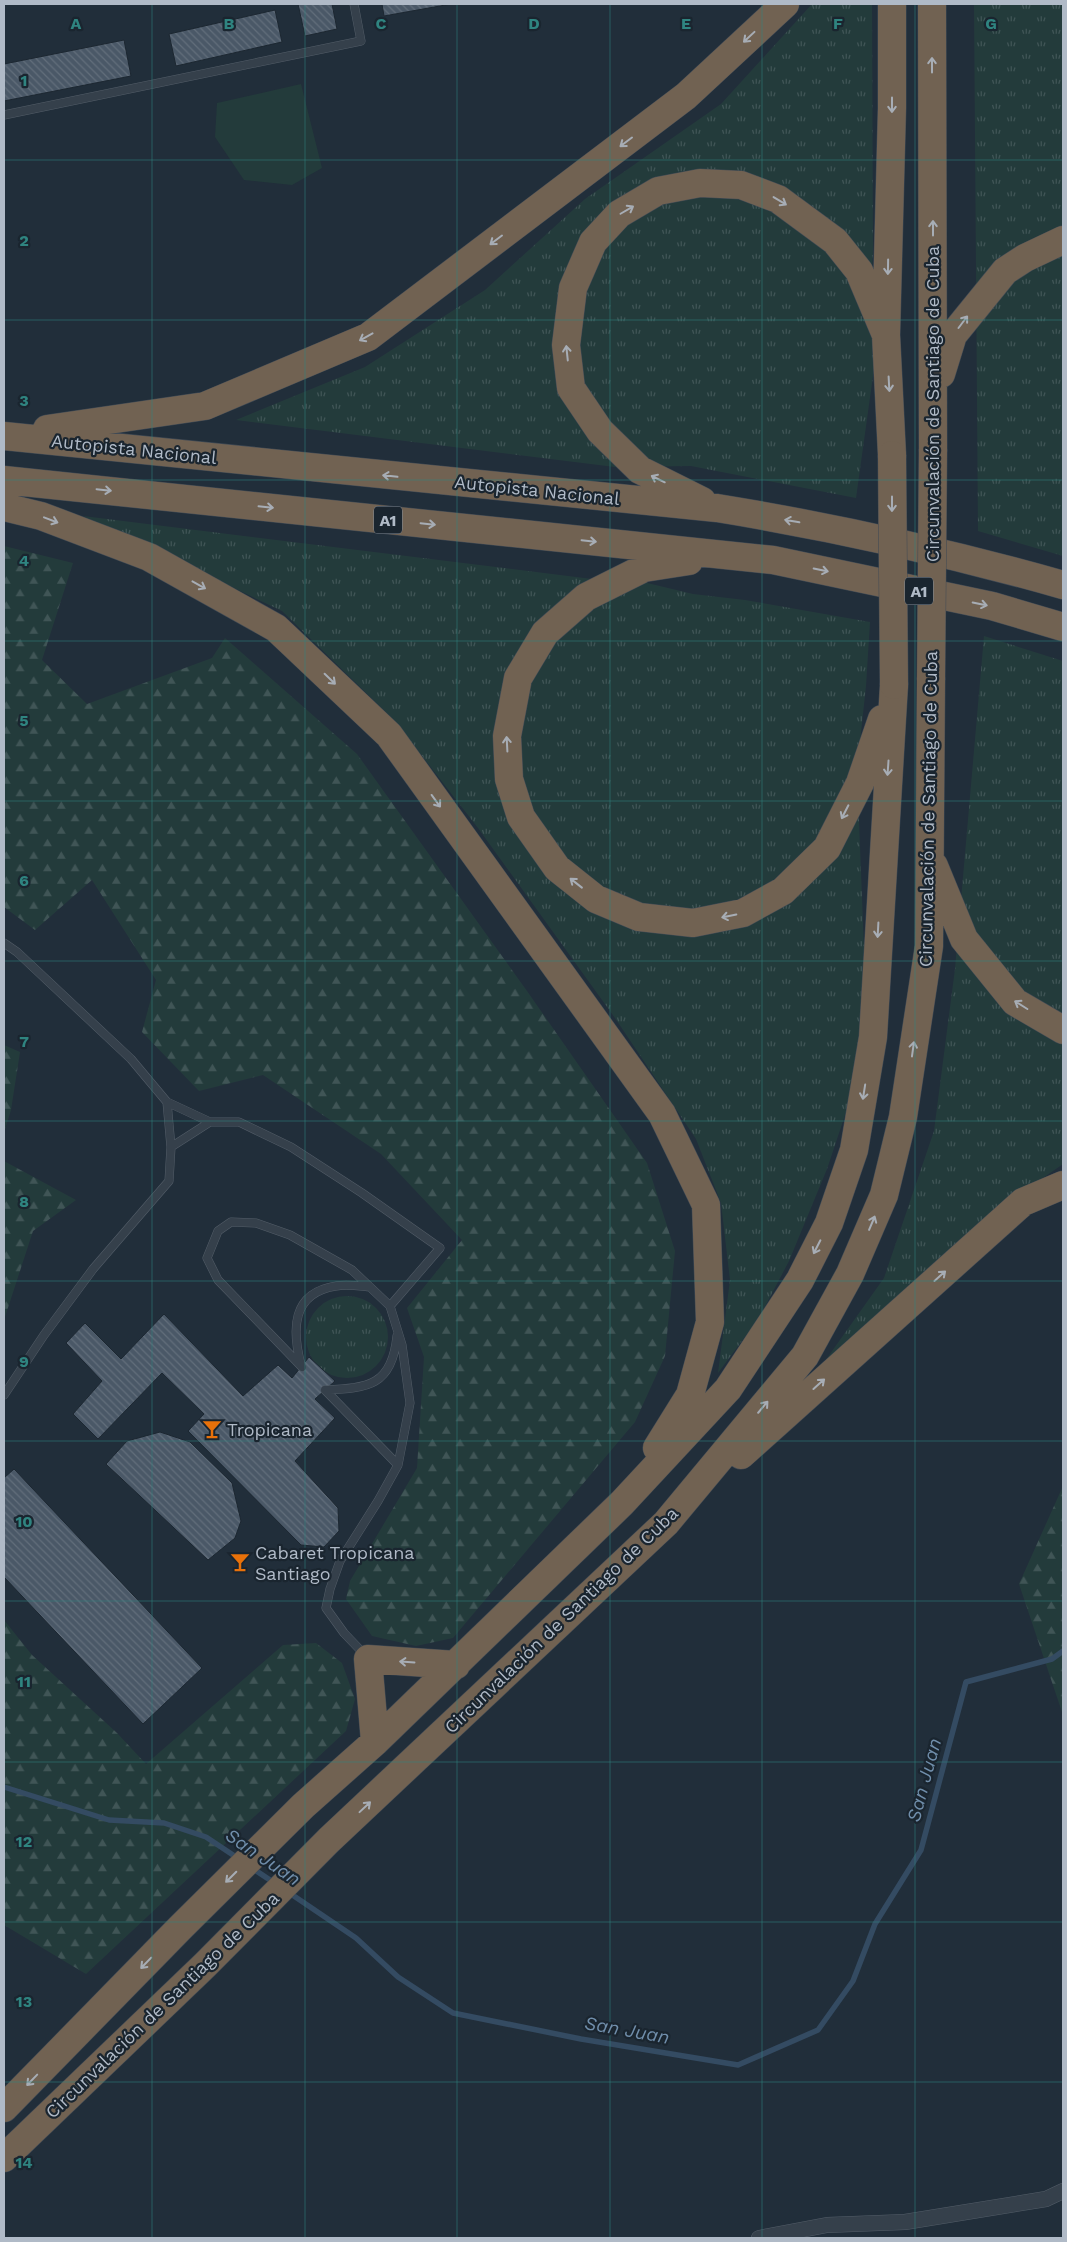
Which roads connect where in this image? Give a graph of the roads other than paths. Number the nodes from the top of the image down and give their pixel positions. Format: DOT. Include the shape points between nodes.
graph roads {
  1 [pos="354,4"];
  2 [pos="785,4"];
  3 [pos="892,4"];
  4 [pos="932,4"];
  5 [pos="4,115"];
  6 [pos="1063,240"];
  7 [pos="886,336"];
  8 [pos="933,399"];
  9 [pos="4,435"];
  10 [pos="4,480"];
  11 [pos="4,507"];
  12 [pos="717,508"];
  13 [pos="773,560"];
  14 [pos="1063,566"];
  15 [pos="1018,573"];
  16 [pos="1063,585"];
  17 [pos="1063,627"];
  18 [pos="894,684"];
  19 [pos="929,853"];
  20 [pos="4,942"];
  21 [pos="1063,1030"];
  22 [pos="167,1102"];
  23 [pos="210,1122"];
  24 [pos="172,1147"];
  25 [pos="1063,1185"];
  26 [pos="370,1287"];
  27 [pos="390,1306"];
  28 [pos="398,1330"];
  29 [pos="4,1395"];
  30 [pos="398,1465"];
  31 [pos="622,1503"];
  32 [pos="666,1523"];
  33 [pos="368,1659"];
  34 [pos="456,1665"];
  35 [pos="375,1742"];
  36 [pos="4,2108"];
  37 [pos="4,2158"];
  38 [pos="1063,2192"];
  39 [pos="759,2238"];
  1 -- 5 [label="lane" via="361,41"];
  2 -- 9 [label="highway, one-way" via="686,96 368,337 205,406"];
  3 -- 7 [label="highway, Circunvalación de Santiago de Cuba, one-way"];
  8 -- 4 [label="highway, Circunvalación de Santiago de Cuba, one-way"];
  8 -- 6 [label="highway, one-way" via="953,335 976,305 1004,271"];
  12 -- 7 [label="highway, one-way" via="640,470 600,431 571,388 566,346 573,288 593,242 619,214 658,191 700,183 741,185 778,199 835,241 859,271"];
  7 -- 18 [label="highway, Circunvalación de Santiago de Cuba, one-way, bridge" via="892,455"];
  8 -- 19 [label="highway, Circunvalación de Santiago de Cuba, bridge"];
  12 -- 9 [label="highway, Autopista Nacional / A1, one-way"];
  10 -- 13 [label="highway, A1, one-way"];
  11 -- 31 [label="highway, one-way" via="40,516 149,557 276,628 389,735 662,1114 706,1205 710,1322 690,1395"];
  15 -- 12 [label="highway, Autopista Nacional / A1, one-way" via="805,523"];
  13 -- 17 [label="highway, A1, one-way" via="992,606"];
  18 -- 13 [label="highway, one-way" via="860,783 827,848 783,891 743,913 693,923 639,917 596,898 557,868 520,817 509,779 507,736 518,678 545,633 586,597 644,568 702,559"];
  14 -- 15 [label="highway"];
  15 -- 16 [label="highway, Autopista Nacional / A1"];
  18 -- 31 [label="highway, Circunvalación de Santiago de Cuba, one-way" via="873,1036 854,1150 829,1222 800,1280 728,1389"];
  21 -- 19 [label="highway, one-way" via="1015,1002 964,939"];
  32 -- 19 [label="highway, Circunvalación de Santiago de Cuba, one-way" via="805,1356 850,1274 884,1195 903,1117 929,946"];
  20 -- 22 [label="lane" via="131,1059"];
  22 -- 23 [label="lane"];
  22 -- 24 [label="lane"];
  23 -- 24 [label="lane"];
  23 -- 27 [label="lane" via="239,1122 291,1147 440,1248"];
  24 -- 29 [label="lane" via="169,1181 93,1269 44,1334"];
  32 -- 25 [label="highway, one-way" via="1023,1202"];
  26 -- 26 [label="lane" via="352,1270 298,1240 256,1223 231,1222 218,1231 207,1258 218,1280 302,1367 295,1329 301,1308 315,1292 335,1286"];
  26 -- 27 [label="lane"];
  27 -- 28 [label="lane"];
  28 -- 30 [label="lane" via="410,1403"];
  28 -- 30 [label="lane" via="395,1355 386,1373 362,1388 324,1390"];
  30 -- 33 [label="lane" via="340,1561 326,1608"];
  31 -- 34 [label="highway, Circunvalación de Santiago de Cuba"];
  37 -- 32 [label="highway, Circunvalación de Santiago de Cuba, one-way" via="205,1965 329,1840"];
  34 -- 33 [label="highway, one-way"];
  33 -- 35 [label="highway"];
  34 -- 35 [label="highway, Circunvalación de Santiago de Cuba"];
  35 -- 36 [label="highway, Circunvalación de Santiago de Cuba, one-way" via="303,1806"];
  38 -- 39 [label="street" via="1046,2199 905,2222 827,2225"];
}
